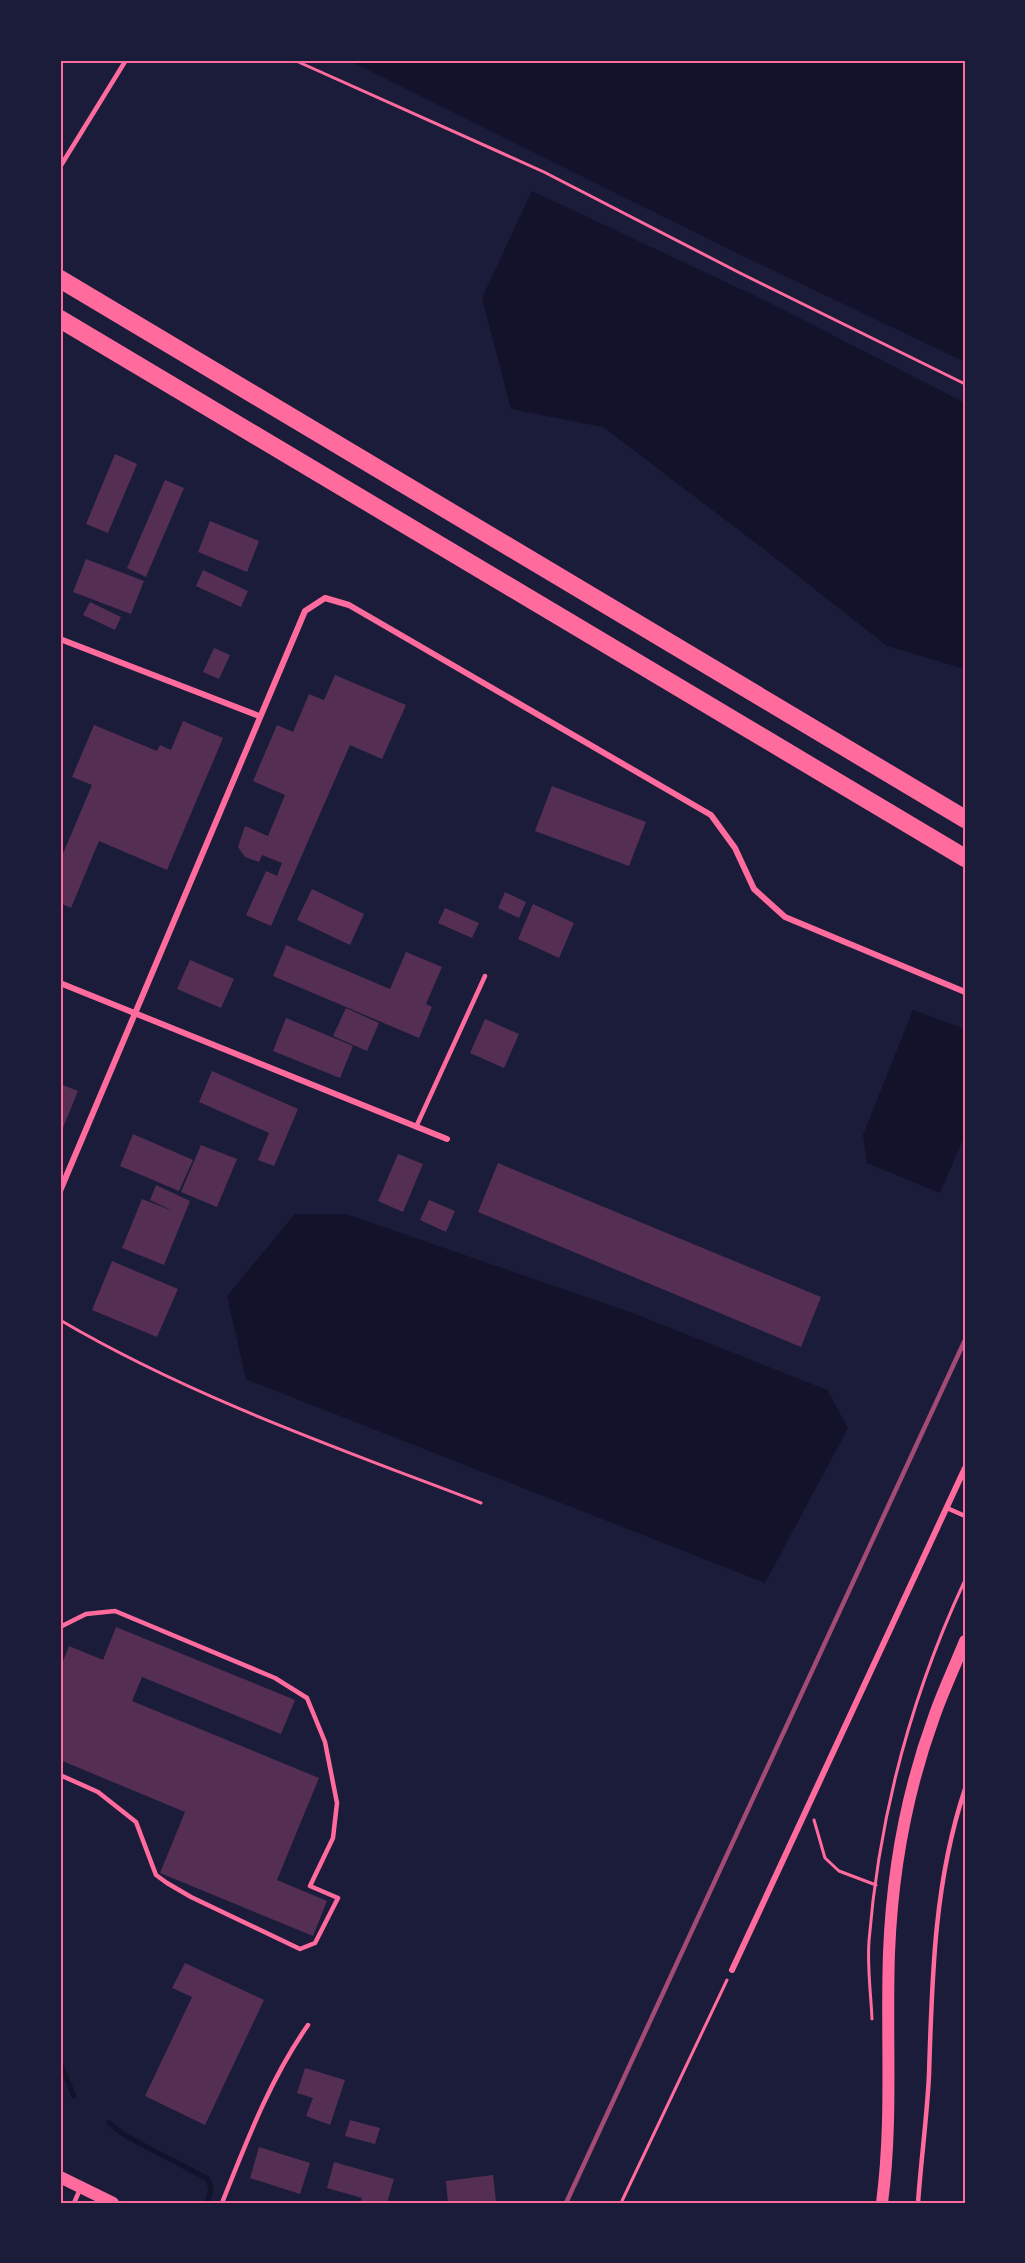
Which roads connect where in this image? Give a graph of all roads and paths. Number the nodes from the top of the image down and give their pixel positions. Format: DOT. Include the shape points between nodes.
graph roads {
  1 [pos="126,60"];
  2 [pos="294,60"];
  3 [pos="60,167"];
  4 [pos="60,279"];
  5 [pos="60,319"];
  6 [pos="965,384"];
  7 [pos="60,639"];
  8 [pos="259,716"];
  9 [pos="965,819"];
  10 [pos="965,858"];
  11 [pos="485,976"];
  12 [pos="60,983"];
  13 [pos="965,992"];
  14 [pos="134,1014"];
  15 [pos="416,1127"];
  16 [pos="447,1139"];
  17 [pos="60,1191"];
  18 [pos="60,1320"];
  19 [pos="965,1468"];
  20 [pos="481,1503"];
  21 [pos="947,1508"];
  22 [pos="965,1516"];
  23 [pos="60,1628"];
  24 [pos="965,1641"];
  25 [pos="60,1775"];
  26 [pos="965,1789"];
  27 [pos="809,1801"];
  28 [pos="876,1885"];
  29 [pos="732,1970"];
  30 [pos="308,2025"];
  31 [pos="60,2177"];
  32 [pos="81,2187"];
  33 [pos="74,2203"];
  34 [pos="113,2203"];
  35 [pos="222,2203"];
  36 [pos="621,2203"];
  37 [pos="882,2203"];
  38 [pos="918,2203"];
  1 -- 3 [label="lane"];
  2 -- 6 [label="path" via="544,172"];
  4 -- 9 [label="highway"];
  5 -- 10 [label="highway"];
  7 -- 8 [label="street"];
  8 -- 13 [label="street" via="305,610 325,598 349,605 711,815 735,848 754,889 785,917"];
  8 -- 14 [label="street"];
  11 -- 15 [label="lane"];
  12 -- 14 [label="street"];
  14 -- 15 [label="street"];
  14 -- 17 [label="street"];
  15 -- 16 [label="street"];
  18 -- 20 [label="path" via="209,1396"];
  19 -- 21 [label="street"];
  21 -- 22 [label="lane"];
  21 -- 27 [label="street"];
  23 -- 25 [label="lane" via="86,1614 115,1611 275,1678 308,1698 325,1742 337,1803 333,1838 310,1886 338,1898 315,1943 300,1949 167,1883 156,1875 136,1822 98,1792"];
  24 -- 37 [label="main road" via="918,1767 898,1858 889,1952 887,2164"];
  26 -- 38 [label="lane" via="948,1847 936,1929"];
  27 -- 28 [label="path" via="825,1858 839,1871"];
  27 -- 29 [label="street"];
  29 -- 36 [label="path"];
  30 -- 35 [label="lane" via="250,2132"];
  31 -- 32 [label="main road"];
  32 -- 33 [label="lane"];
  32 -- 34 [label="main road"];
}
